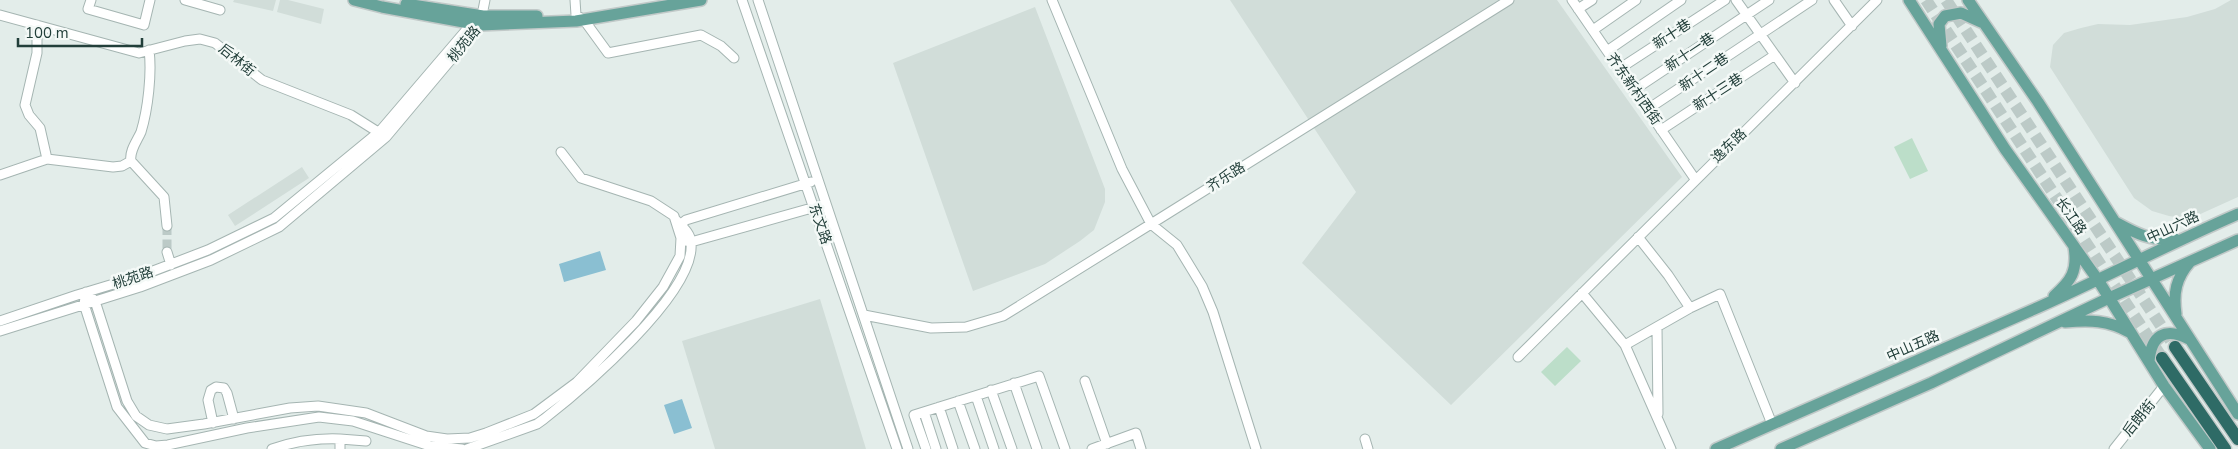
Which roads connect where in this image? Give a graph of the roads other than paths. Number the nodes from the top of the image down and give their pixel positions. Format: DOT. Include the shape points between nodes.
graph roads {
  1 [pos="91,0"];
  2 [pos="150,0"];
  3 [pos="185,0"];
  4 [pos="354,0"];
  5 [pos="380,0"];
  6 [pos="485,0"];
  7 [pos="575,0"];
  8 [pos="664,0"];
  9 [pos="701,0"];
  10 [pos="742,0"];
  11 [pos="758,0"];
  12 [pos="1052,0"];
  13 [pos="1508,0"];
  14 [pos="1572,0"];
  15 [pos="1592,0"];
  16 [pos="1636,0"];
  17 [pos="1681,0"];
  18 [pos="1725,0"];
  19 [pos="1736,0"];
  20 [pos="1769,0"];
  21 [pos="1812,0"];
  22 [pos="1834,0"];
  23 [pos="1877,0"];
  24 [pos="1909,0"];
  25 [pos="1971,1"];
  26 [pos="1578,9"];
  27 [pos="220,10"];
  28 [pos="0,15"];
  29 [pos="1746,15"];
  30 [pos="580,18"];
  31 [pos="478,22"];
  32 [pos="1983,23"];
  33 [pos="37,25"];
  34 [pos="1852,26"];
  35 [pos="1593,30"];
  36 [pos="1760,34"];
  37 [pos="149,50"];
  38 [pos="1607,50"];
  39 [pos="1942,51"];
  40 [pos="1775,55"];
  41 [pos="734,58"];
  42 [pos="1619,69"];
  43 [pos="1795,83"];
  44 [pos="1634,90"];
  45 [pos="1648,109"];
  46 [pos="1661,130"];
  47 [pos="378,132"];
  48 [pos="561,152"];
  49 [pos="355,157"];
  50 [pos="47,159"];
  51 [pos="131,161"];
  52 [pos="0,175"];
  53 [pos="1695,179"];
  54 [pos="818,180"];
  55 [pos="806,184"];
  56 [pos="826,204"];
  57 [pos="814,207"];
  58 [pos="2238,214"];
  59 [pos="674,216"];
  60 [pos="2115,222"];
  61 [pos="681,224"];
  62 [pos="1151,224"];
  63 [pos="167,226"];
  64 [pos="681,236"];
  65 [pos="1638,237"];
  66 [pos="2182,238"];
  67 [pos="2238,240"];
  68 [pos="692,242"];
  69 [pos="2073,245"];
  70 [pos="167,252"];
  71 [pos="2140,260"];
  72 [pos="2190,261"];
  73 [pos="171,265"];
  74 [pos="2122,269"];
  75 [pos="2150,278"];
  76 [pos="2098,280"];
  77 [pos="86,292"];
  78 [pos="1582,293"];
  79 [pos="2109,298"];
  80 [pos="95,301"];
  81 [pos="2047,303"];
  82 [pos="84,304"];
  83 [pos="1690,308"];
  84 [pos="864,315"];
  85 [pos="2177,318"];
  86 [pos="0,321"];
  87 [pos="2056,323"];
  88 [pos="1657,327"];
  89 [pos="0,331"];
  90 [pos="2131,333"];
  91 [pos="2189,339"];
  92 [pos="1625,345"];
  93 [pos="2175,347"];
  94 [pos="1518,357"];
  95 [pos="2162,358"];
  96 [pos="2150,362"];
  97 [pos="1085,381"];
  98 [pos="1014,383"];
  99 [pos="2164,386"];
  100 [pos="991,390"];
  101 [pos="976,396"];
  102 [pos="958,401"];
  103 [pos="939,407"];
  104 [pos="924,412"];
  105 [pos="2238,414"];
  106 [pos="234,418"];
  107 [pos="1658,418"];
  108 [pos="213,422"];
  109 [pos="1772,424"];
  110 [pos="167,428"];
  111 [pos="464,438"];
  112 [pos="1365,439"];
  113 [pos="2238,439"];
  114 [pos="366,441"];
  115 [pos="340,444"];
  116 [pos="1107,444"];
  117 [pos="168,447"];
  118 [pos="272,449"];
  119 [pos="465,449"];
  120 [pos="897,449"];
  121 [pos="908,449"];
  122 [pos="926,449"];
  123 [pos="936,449"];
  124 [pos="953,449"];
  125 [pos="975,449"];
  126 [pos="994,449"];
  127 [pos="1012,449"];
  128 [pos="1037,449"];
  129 [pos="1065,449"];
  130 [pos="1092,449"];
  131 [pos="1142,449"];
  132 [pos="1256,449"];
  133 [pos="1368,449"];
  134 [pos="1672,449"];
  135 [pos="1716,449"];
  136 [pos="1781,449"];
  137 [pos="2114,449"];
  138 [pos="2210,449"];
  139 [pos="2225,449"];
  1 -- 2 [label="street" via="88,10 144,25"];
  3 -- 27 [label="street"];
  4 -- 31 [label="main road"];
  5 -- 31 [label="main road"];
  6 -- 31 [label="street"];
  7 -- 30 [label="street"];
  8 -- 30 [label="main road"];
  9 -- 30 [label="main road"];
  10 -- 55 [label="street, 东文路"];
  11 -- 54 [label="street, 东文路"];
  12 -- 62 [label="street" via="1122,169"];
  13 -- 62 [label="street, 齐乐路"];
  14 -- 26 [label="street, 齐东新村西街"];
  15 -- 26 [label="street"];
  16 -- 35 [label="street"];
  17 -- 38 [label="street"];
  18 -- 42 [label="street, 新十巷"];
  19 -- 29 [label="street"];
  20 -- 29 [label="street, 新十一巷"];
  21 -- 36 [label="street, 新十二巷"];
  22 -- 34 [label="street"];
  23 -- 34 [label="street, 逸东路"];
  24 -- 39 [label="main road, 长江路"];
  25 -- 32 [label="main road"];
  26 -- 35 [label="street, 齐东新村西街"];
  28 -- 33 [label="street, 后林街"];
  29 -- 36 [label="street"];
  29 -- 44 [label="street, 新十一巷"];
  30 -- 31 [label="main road"];
  30 -- 41 [label="street" via="608,53 701,35"];
  31 -- 47 [label="street, 桃苑路"];
  31 -- 49 [label="street, 桃苑路" via="386,138"];
  32 -- 39 [label="main road" via="1961,13 1945,16 1939,24"];
  32 -- 60 [label="main road"];
  33 -- 37 [label="street, 后林街" via="139,53"];
  33 -- 50 [label="street" via="37,53 25,105 40,128"];
  34 -- 43 [label="street, 逸东路"];
  35 -- 38 [label="street, 齐东新村西街"];
  36 -- 40 [label="street"];
  36 -- 45 [label="street, 新十二巷"];
  37 -- 47 [label="street, 后林街" via="200,39 215,43 262,80 351,115"];
  37 -- 51 [label="street" via="152,67 141,131 130,156"];
  38 -- 42 [label="street, 齐东新村西街"];
  39 -- 69 [label="main road, 长江路" via="2005,149"];
  40 -- 43 [label="street"];
  40 -- 46 [label="street, 新十三巷"];
  42 -- 44 [label="street, 齐东新村西街"];
  43 -- 53 [label="street, 逸东路"];
  44 -- 45 [label="street, 齐东新村西街"];
  45 -- 46 [label="street, 齐东新村西街"];
  46 -- 53 [label="street, 齐东新村西街"];
  47 -- 49 [label="street, 桃苑路"];
  48 -- 59 [label="street" via="581,178 651,201"];
  49 -- 73 [label="street, 桃苑路" via="274,218"];
  49 -- 80 [label="street, 桃苑路" via="279,227 211,260"];
  50 -- 51 [label="street" via="113,167"];
  50 -- 52 [label="street"];
  51 -- 63 [label="street" via="164,197"];
  53 -- 65 [label="street, 逸东路"];
  54 -- 55 [label="street"];
  54 -- 56 [label="street, 东文路"];
  55 -- 57 [label="street, 东文路"];
  55 -- 61 [label="street"];
  56 -- 57 [label="street"];
  56 -- 84 [label="street, 东文路"];
  57 -- 68 [label="street"];
  57 -- 120 [label="street, 东文路"];
  58 -- 66 [label="main road, 中山六路"];
  59 -- 61 [label="street"];
  59 -- 64 [label="street"];
  60 -- 66 [label="main road" via="2137,234 2159,240"];
  60 -- 71 [label="main road"];
  61 -- 64 [label="street"];
  61 -- 68 [label="street"];
  62 -- 84 [label="street, 齐乐路" via="1003,316 966,327 931,328"];
  62 -- 132 [label="street" via="1176,245 1202,286"];
  64 -- 68 [label="street"];
  64 -- 111 [label="street" via="680,256 663,287 636,321 577,382 534,414"];
  65 -- 78 [label="street, 逸东路"];
  65 -- 83 [label="street"];
  66 -- 71 [label="main road, 中山六路"];
  67 -- 72 [label="main road"];
  68 -- 119 [label="street" via="689,260 673,292 588,385 536,424"];
  69 -- 76 [label="main road, 长江路"];
  69 -- 81 [label="main road" via="2076,262 2071,277"];
  70 -- 73 [label="street"];
  71 -- 74 [label="main road, 中山六路"];
  71 -- 75 [label="main road"];
  72 -- 75 [label="main road"];
  72 -- 85 [label="main road" via="2177,281 2174,297"];
  73 -- 77 [label="street, 桃苑路"];
  74 -- 76 [label="main road, 中山五路"];
  75 -- 79 [label="main road"];
  75 -- 85 [label="main road"];
  76 -- 79 [label="main road, 长江路"];
  76 -- 81 [label="main road, 中山五路"];
  77 -- 80 [label="street"];
  77 -- 82 [label="street"];
  77 -- 86 [label="street, 桃苑路"];
  78 -- 92 [label="street"];
  78 -- 94 [label="street, 逸东路"];
  79 -- 87 [label="main road"];
  79 -- 90 [label="main road, 长江路"];
  80 -- 82 [label="street, 桃苑路"];
  80 -- 110 [label="street" via="127,401 136,416 149,425"];
  81 -- 109 [label="main road, 中山五路"];
  82 -- 89 [label="street, 桃苑路"];
  82 -- 117 [label="street" via="116,407 145,442"];
  83 -- 88 [label="street"];
  83 -- 109 [label="street" via="1720,294"];
  84 -- 121 [label="street, 东文路"];
  85 -- 91 [label="main road"];
  87 -- 90 [label="main road" via="2100,322 2115,324"];
  87 -- 136 [label="main road"];
  88 -- 92 [label="street"];
  88 -- 107 [label="street"];
  90 -- 96 [label="main road, 长江路"];
  91 -- 96 [label="main road" via="2179,334 2162,334 2150,350"];
  91 -- 105 [label="main road"];
  92 -- 107 [label="street"];
  93 -- 113 [label="highway"];
  95 -- 139 [label="highway"];
  96 -- 99 [label="main road, 长江路"];
  97 -- 116 [label="street"];
  98 -- 100 [label="street"];
  98 -- 128 [label="street"];
  98 -- 129 [label="street" via="1039,376"];
  99 -- 137 [label="street, 后朗街"];
  99 -- 138 [label="main road, 长江路"];
  100 -- 101 [label="street"];
  100 -- 127 [label="street"];
  101 -- 102 [label="street"];
  101 -- 126 [label="street"];
  102 -- 103 [label="street"];
  102 -- 125 [label="street"];
  103 -- 104 [label="street"];
  103 -- 124 [label="street"];
  104 -- 122 [label="street" via="914,415"];
  104 -- 123 [label="street"];
  106 -- 108 [label="street"];
  106 -- 108 [label="street" via="227,392 216,387 208,395"];
  106 -- 111 [label="street" via="290,408 342,408 366,413 426,436"];
  107 -- 134 [label="street"];
  108 -- 110 [label="street"];
  109 -- 135 [label="main road, 中山五路"];
  110 -- 117 [label="street"];
  111 -- 119 [label="street"];
  112 -- 133 [label="street"];
  114 -- 115 [label="street"];
  115 -- 118 [label="street" via="315,438"];
  116 -- 130 [label="street"];
  116 -- 131 [label="street" via="1136,433"];
  117 -- 119 [label="street" via="247,428 319,417 353,421 430,446"];
}
